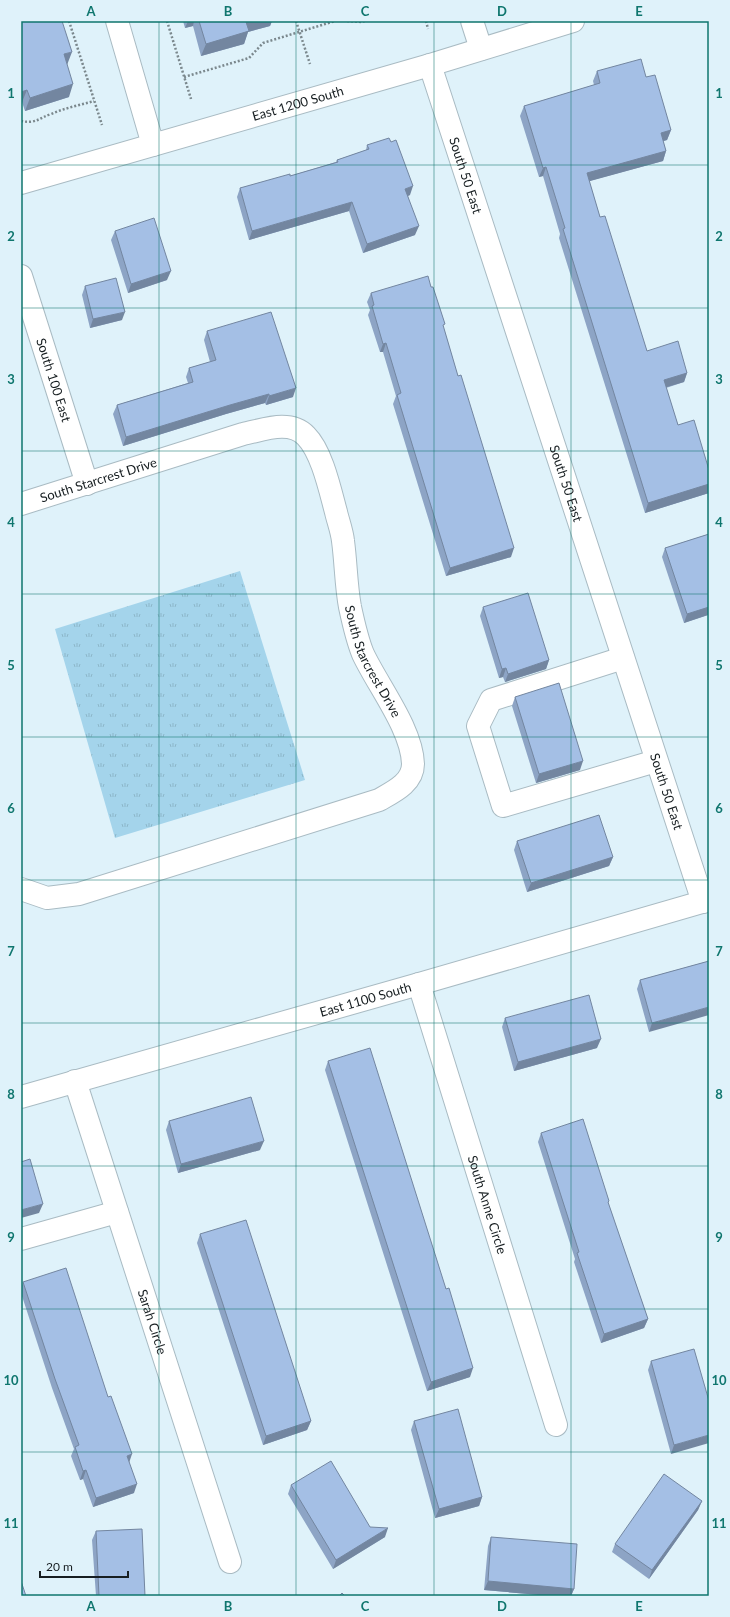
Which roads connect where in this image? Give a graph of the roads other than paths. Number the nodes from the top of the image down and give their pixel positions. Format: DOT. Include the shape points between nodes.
graph roads {
  1 [pos="117,21"];
  2 [pos="472,21"];
  3 [pos="573,21"];
  4 [pos="481,49"];
  5 [pos="430,65"];
  6 [pos="153,145"];
  7 [pos="21,183"];
  8 [pos="21,276"];
  9 [pos="87,484"];
  10 [pos="21,504"];
  11 [pos="623,658"];
  12 [pos="656,761"];
  13 [pos="21,889"];
  14 [pos="706,901"];
  15 [pos="419,984"];
  16 [pos="75,1082"];
  17 [pos="21,1097"];
  18 [pos="117,1212"];
  19 [pos="21,1239"];
  20 [pos="556,1425"];
  21 [pos="230,1562"];
  1 -- 6 [label="street"];
  2 -- 4 [label="street"];
  3 -- 4 [label="street, East 1200 South"];
  4 -- 5 [label="street, East 1200 South"];
  5 -- 6 [label="street, East 1200 South"];
  5 -- 11 [label="street, South 50 East"];
  6 -- 7 [label="street, East 1200 South"];
  8 -- 9 [label="street, South 100 East"];
  9 -- 10 [label="street, South Starcrest Drive"];
  9 -- 13 [label="street, South Starcrest Drive" via="243,434 279,427 295,428 306,436 316,450 326,474 343,539 350,607 363,653 403,727 413,766 409,778 401,788 380,800 342,812 79,894 47,898"];
  11 -- 12 [label="street, South 50 East"];
  11 -- 12 [label="street" via="491,700 478,726 503,806"];
  12 -- 14 [label="street, South 50 East"];
  14 -- 15 [label="street, East 1100 South"];
  15 -- 16 [label="street, East 1100 South"];
  15 -- 20 [label="street, South Anne Circle"];
  16 -- 17 [label="street, East 1100 South"];
  16 -- 18 [label="street, Sarah Circle"];
  18 -- 19 [label="street"];
  18 -- 21 [label="street, Sarah Circle"];
}
